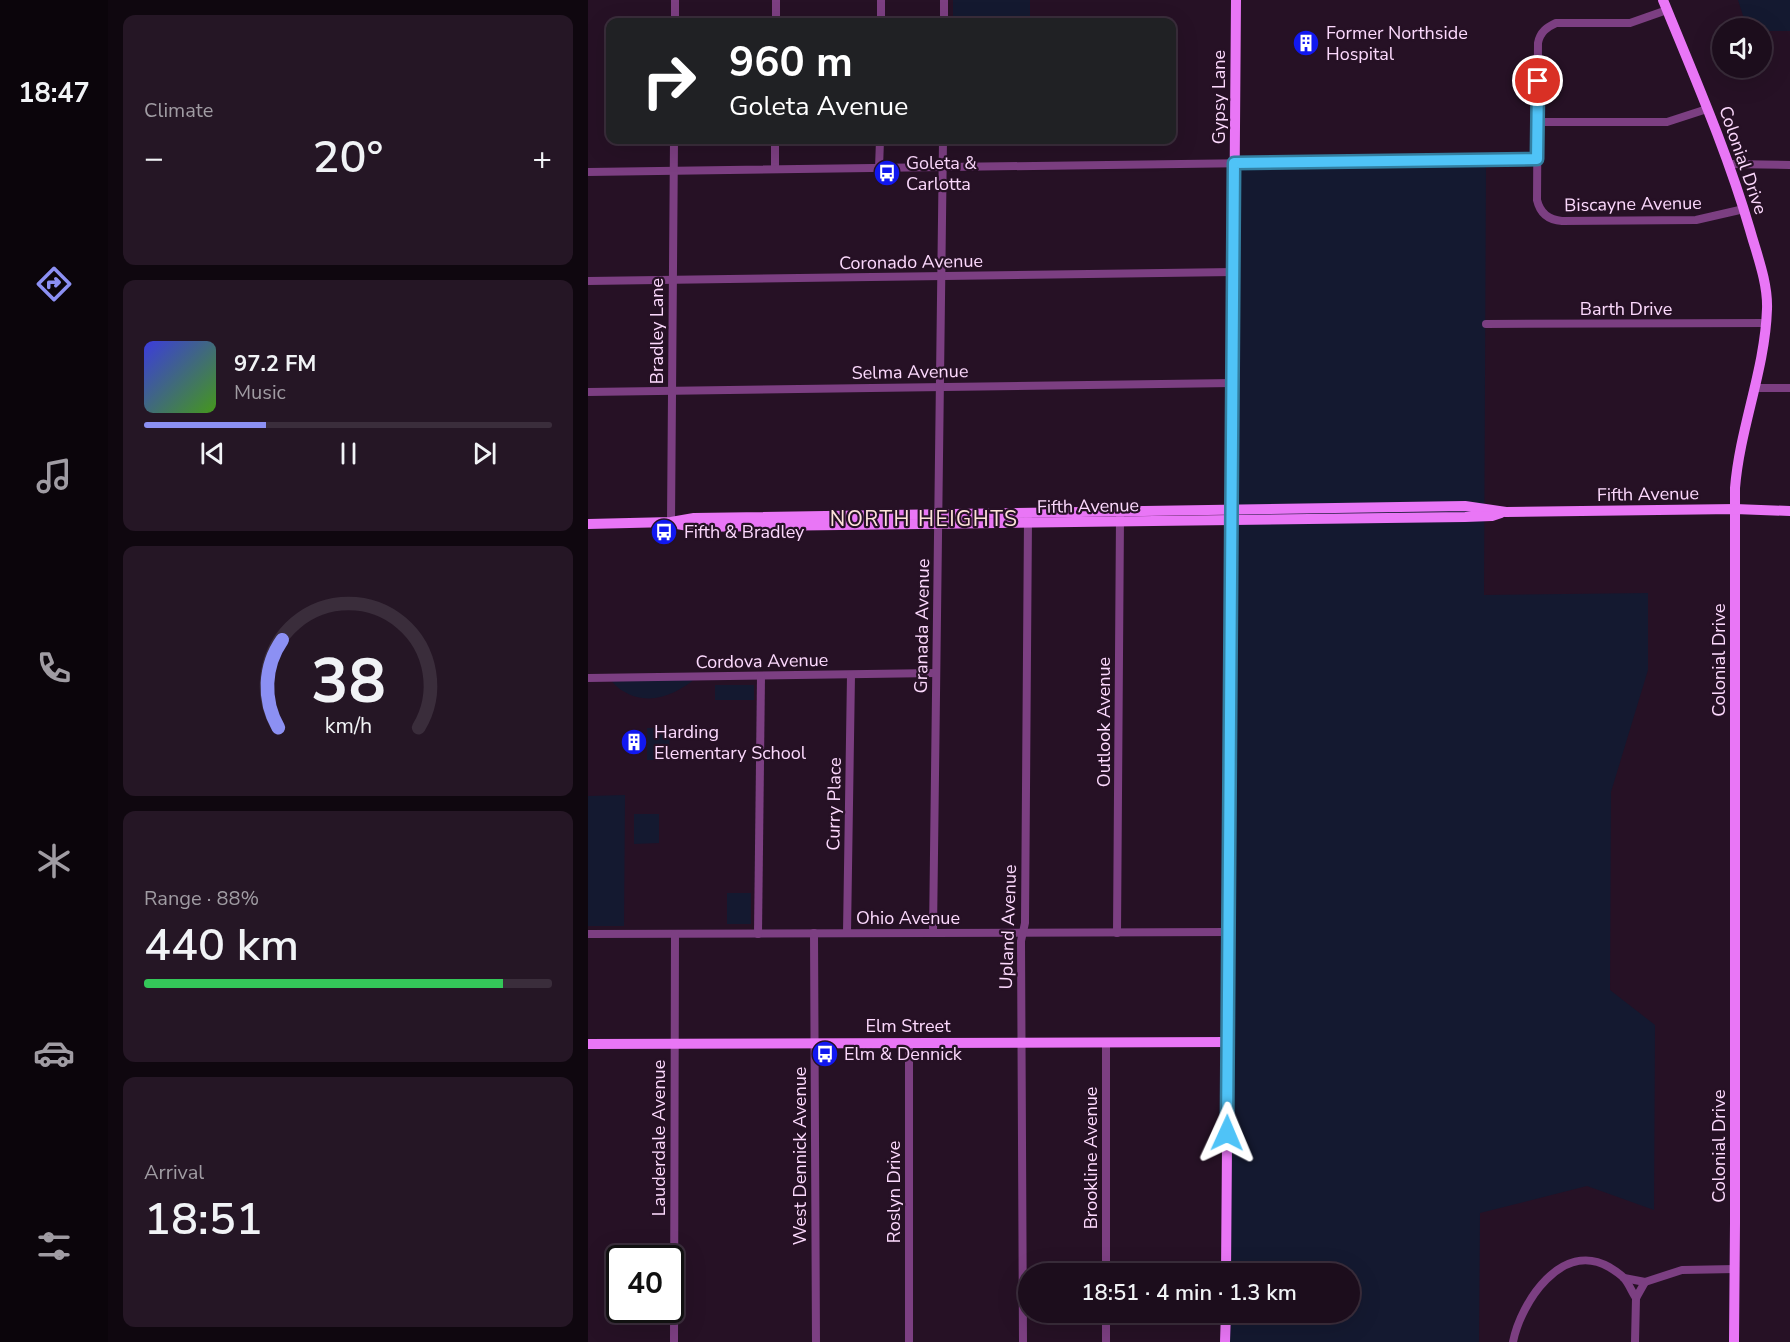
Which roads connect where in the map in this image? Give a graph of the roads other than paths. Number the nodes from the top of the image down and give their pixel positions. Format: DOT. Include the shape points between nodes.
graph roads {
  1 [pos="675,0"];
  2 [pos="776,0"];
  3 [pos="881,0"];
  4 [pos="944,0"];
  5 [pos="1236,0"];
  6 [pos="1665,5"];
  7 [pos="675,18"];
  8 [pos="776,18"];
  9 [pos="880,18"];
  10 [pos="944,18"];
  11 [pos="1707,109"];
  12 [pos="1537,122"];
  13 [pos="674,144"];
  14 [pos="775,144"];
  15 [pos="880,144"];
  16 [pos="943,144"];
  17 [pos="1537,159"];
  18 [pos="1234,163"];
  19 [pos="1729,164"];
  20 [pos="1790,165"];
  21 [pos="943,167"];
  22 [pos="879,168"];
  23 [pos="775,169"];
  24 [pos="674,171"];
  25 [pos="588,172"];
  26 [pos="1744,209"];
  27 [pos="1234,272"];
  28 [pos="941,276"];
  29 [pos="673,280"];
  30 [pos="588,281"];
  31 [pos="1766,323"];
  32 [pos="1486,324"];
  33 [pos="1233,383"];
  34 [pos="940,387"];
  35 [pos="1755,388"];
  36 [pos="1790,388"];
  37 [pos="672,391"];
  38 [pos="588,392"];
  39 [pos="1735,509"];
  40 [pos="1790,511"];
  41 [pos="1232,514"];
  42 [pos="1120,517"];
  43 [pos="1028,518"];
  44 [pos="938,519"];
  45 [pos="671,522"];
  46 [pos="588,524"];
  47 [pos="936,673"];
  48 [pos="852,675"];
  49 [pos="761,676"];
  50 [pos="588,678"];
  51 [pos="1228,932"];
  52 [pos="814,933"];
  53 [pos="848,933"];
  54 [pos="933,933"];
  55 [pos="1023,933"];
  56 [pos="1118,933"];
  57 [pos="588,934"];
  58 [pos="675,934"];
  59 [pos="758,934"];
  60 [pos="909,1042"];
  61 [pos="1021,1042"];
  62 [pos="1106,1042"];
  63 [pos="1228,1042"];
  64 [pos="815,1043"];
  65 [pos="588,1044"];
  66 [pos="674,1044"];
  67 [pos="1106,1263"];
  68 [pos="1226,1263"];
  69 [pos="1735,1269"];
  70 [pos="1624,1278"];
  71 [pos="1645,1281"];
  72 [pos="1636,1298"];
  73 [pos="1106,1323"];
  74 [pos="1226,1323"];
  75 [pos="674,1342"];
  76 [pos="816,1342"];
  77 [pos="909,1342"];
  78 [pos="1023,1342"];
  79 [pos="1106,1342"];
  80 [pos="1226,1342"];
  81 [pos="1513,1342"];
  82 [pos="1635,1342"];
  83 [pos="1734,1342"];
  1 -- 7 [label="street"];
  2 -- 8 [label="street"];
  3 -- 9 [label="street"];
  4 -- 10 [label="street"];
  5 -- 18 [label="street, Gypsy Lane"];
  6 -- 11 [label="street, Colonial Drive"];
  6 -- 12 [label="street" via="1630,23 1561,22 1545,29 1538,43"];
  11 -- 12 [label="street" via="1667,122"];
  11 -- 19 [label="street, Colonial Drive"];
  12 -- 17 [label="street"];
  13 -- 24 [label="street, Bradley Lane"];
  14 -- 23 [label="street"];
  15 -- 22 [label="street"];
  16 -- 21 [label="street, Granada Avenue"];
  17 -- 18 [label="street"];
  17 -- 26 [label="street, Biscayne Avenue" via="1538,206 1556,220 1696,220"];
  18 -- 21 [label="street"];
  18 -- 27 [label="street, Gypsy Lane"];
  19 -- 20 [label="street"];
  19 -- 26 [label="street, Colonial Drive"];
  21 -- 22 [label="street"];
  21 -- 28 [label="street, Granada Avenue"];
  22 -- 23 [label="street"];
  23 -- 24 [label="street"];
  24 -- 25 [label="street"];
  24 -- 29 [label="street, Bradley Lane"];
  26 -- 31 [label="street, Colonial Drive" via="1763,278"];
  27 -- 28 [label="street, Coronado Avenue"];
  27 -- 33 [label="street, Gypsy Lane"];
  28 -- 29 [label="street, Coronado Avenue"];
  28 -- 34 [label="street, Granada Avenue"];
  29 -- 30 [label="street, Coronado Avenue"];
  29 -- 37 [label="street, Bradley Lane"];
  31 -- 32 [label="street, Barth Drive"];
  31 -- 35 [label="street, Colonial Drive"];
  33 -- 34 [label="street, Selma Avenue"];
  33 -- 41 [label="street, Gypsy Lane"];
  34 -- 37 [label="street, Selma Avenue"];
  34 -- 44 [label="street, Granada Avenue"];
  35 -- 36 [label="street"];
  35 -- 39 [label="street, Colonial Drive" via="1736,474"];
  37 -- 38 [label="street, Selma Avenue"];
  37 -- 45 [label="street, Bradley Lane"];
  39 -- 40 [label="street, Fifth Avenue"];
  39 -- 41 [label="street, Fifth Avenue" via="1506,512 1465,506"];
  39 -- 69 [label="street, Colonial Drive"];
  41 -- 42 [label="street, Fifth Avenue"];
  41 -- 51 [label="street, Gypsy Lane"];
  42 -- 43 [label="street, Fifth Avenue"];
  42 -- 56 [label="street, Outlook Avenue"];
  43 -- 44 [label="street, Fifth Avenue"];
  43 -- 55 [label="street, Upland Avenue"];
  44 -- 45 [label="street, Fifth Avenue" via="694,518"];
  44 -- 47 [label="street, Granada Avenue"];
  45 -- 46 [label="street, Fifth Avenue"];
  47 -- 48 [label="street, Cordova Avenue"];
  47 -- 54 [label="street, Granada Avenue"];
  48 -- 49 [label="street, Cordova Avenue"];
  48 -- 53 [label="street, Curry Place"];
  49 -- 50 [label="street, Cordova Avenue"];
  49 -- 59 [label="street"];
  51 -- 56 [label="street, Ohio Avenue"];
  51 -- 63 [label="street, Gypsy Lane"];
  52 -- 53 [label="street, Ohio Avenue"];
  52 -- 59 [label="street, Ohio Avenue"];
  52 -- 64 [label="street, West Dennick Avenue"];
  53 -- 54 [label="street, Ohio Avenue"];
  54 -- 55 [label="street, Ohio Avenue"];
  55 -- 56 [label="street, Ohio Avenue"];
  55 -- 61 [label="street, Upland Avenue"];
  57 -- 58 [label="street, Ohio Avenue"];
  58 -- 59 [label="street, Ohio Avenue"];
  58 -- 66 [label="street, Lauderdale Avenue"];
  60 -- 61 [label="street, Elm Street"];
  60 -- 64 [label="street, Elm Street"];
  60 -- 77 [label="street, Roslyn Drive"];
  61 -- 62 [label="street, Elm Street"];
  61 -- 78 [label="street, Upland Avenue"];
  62 -- 63 [label="street, Elm Street"];
  62 -- 67 [label="street, Brookline Avenue"];
  63 -- 68 [label="street, Gypsy Lane"];
  64 -- 66 [label="street, Elm Street"];
  64 -- 76 [label="street, West Dennick Avenue"];
  65 -- 66 [label="street, Elm Street"];
  66 -- 75 [label="street, Lauderdale Avenue"];
  69 -- 71 [label="street" via="1682,1270"];
  69 -- 83 [label="street, Colonial Drive"];
  70 -- 71 [label="street"];
  70 -- 72 [label="street"];
  70 -- 81 [label="street" via="1594,1262 1577,1262 1560,1269 1532,1296"];
  71 -- 72 [label="street"];
  72 -- 82 [label="street"];
  73 -- 79 [label="street"];
  74 -- 80 [label="street"];
}
